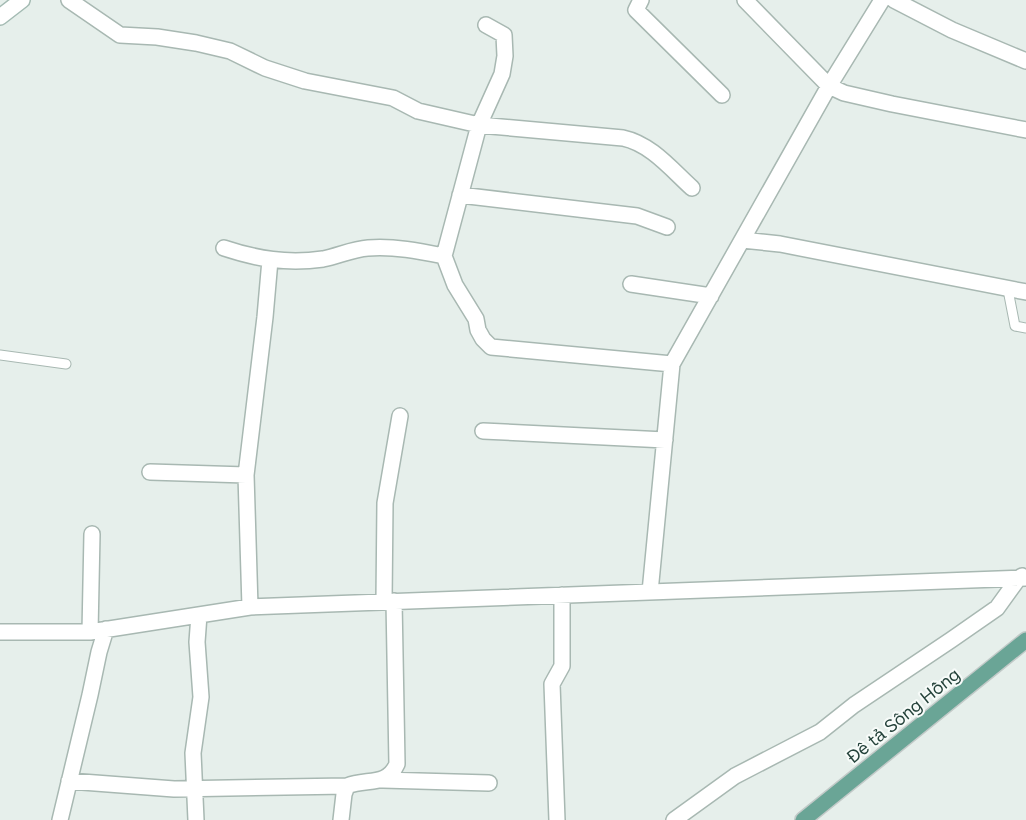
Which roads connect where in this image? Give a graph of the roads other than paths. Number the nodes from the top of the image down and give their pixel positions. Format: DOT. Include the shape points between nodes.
graph roads {
  1 [pos="22,0"];
  2 [pos="69,0"];
  3 [pos="641,0"];
  4 [pos="745,0"];
  5 [pos="882,0"];
  6 [pos="894,0"];
  7 [pos="0,17"];
  8 [pos="486,25"];
  9 [pos="1026,61"];
  10 [pos="828,86"];
  11 [pos="722,95"];
  12 [pos="479,125"];
  13 [pos="1026,130"];
  14 [pos="692,188"];
  15 [pos="460,196"];
  16 [pos="667,227"];
  17 [pos="742,240"];
  18 [pos="224,248"];
  19 [pos="444,256"];
  20 [pos="270,260"];
  21 [pos="631,284"];
  22 [pos="1008,290"];
  23 [pos="1026,292"];
  24 [pos="710,296"];
  25 [pos="1026,328"];
  26 [pos="0,355"];
  27 [pos="66,364"];
  28 [pos="672,364"];
  29 [pos="400,416"];
  30 [pos="483,431"];
  31 [pos="664,440"];
  32 [pos="150,472"];
  33 [pos="246,475"];
  34 [pos="92,534"];
  35 [pos="1023,577"];
  36 [pos="650,592"];
  37 [pos="562,595"];
  38 [pos="389,601"];
  39 [pos="250,606"];
  40 [pos="199,615"];
  41 [pos="106,629"];
  42 [pos="0,632"];
  43 [pos="90,632"];
  44 [pos="1026,640"];
  45 [pos="383,780"];
  46 [pos="69,782"];
  47 [pos="489,783"];
  48 [pos="347,786"];
  49 [pos="195,788"];
  50 [pos="60,820"];
  51 [pos="196,820"];
  52 [pos="341,820"];
  53 [pos="557,820"];
  54 [pos="674,820"];
  55 [pos="802,820"];
  1 -- 7 [label="street"];
  2 -- 12 [label="street" via="120,35 186,41 230,51 265,68 305,81 393,98 418,111"];
  3 -- 11 [label="street" via="636,10"];
  4 -- 10 [label="street"];
  5 -- 10 [label="street"];
  6 -- 9 [label="street" via="952,30"];
  8 -- 12 [label="street" via="504,35 505,56 502,74"];
  10 -- 13 [label="street" via="892,104"];
  10 -- 17 [label="street"];
  12 -- 14 [label="street" via="635,140"];
  12 -- 15 [label="street"];
  15 -- 16 [label="street" via="637,216"];
  15 -- 19 [label="street"];
  17 -- 22 [label="street" via="780,244"];
  17 -- 24 [label="street"];
  18 -- 20 [label="street"];
  19 -- 20 [label="street" via="401,248 367,248 316,259"];
  19 -- 28 [label="street" via="478,330 491,347"];
  20 -- 33 [label="street"];
  21 -- 24 [label="street"];
  22 -- 23 [label="street"];
  22 -- 25 [label="lane" via="1015,326"];
  24 -- 28 [label="street"];
  26 -- 27 [label="lane"];
  28 -- 31 [label="street"];
  29 -- 38 [label="street" via="386,503"];
  30 -- 31 [label="street"];
  31 -- 36 [label="street"];
  32 -- 33 [label="street"];
  33 -- 39 [label="street"];
  34 -- 43 [label="street"];
  35 -- 36 [label="street"];
  35 -- 54 [label="street" via="996,608 820,732 735,776"];
  36 -- 37 [label="street"];
  37 -- 38 [label="street"];
  37 -- 53 [label="street" via="562,666 552,684"];
  38 -- 39 [label="street"];
  38 -- 45 [label="street" via="397,764"];
  39 -- 40 [label="street"];
  40 -- 41 [label="street"];
  40 -- 49 [label="street" via="197,642 201,697 193,753"];
  41 -- 43 [label="street"];
  41 -- 46 [label="street"];
  42 -- 43 [label="street"];
  44 -- 55 [label="main road, Đê tả Sông Hồng"];
  45 -- 47 [label="street"];
  45 -- 48 [label="street"];
  46 -- 49 [label="street"];
  46 -- 50 [label="street"];
  48 -- 49 [label="street"];
  48 -- 52 [label="street"];
  49 -- 51 [label="street"];
}
